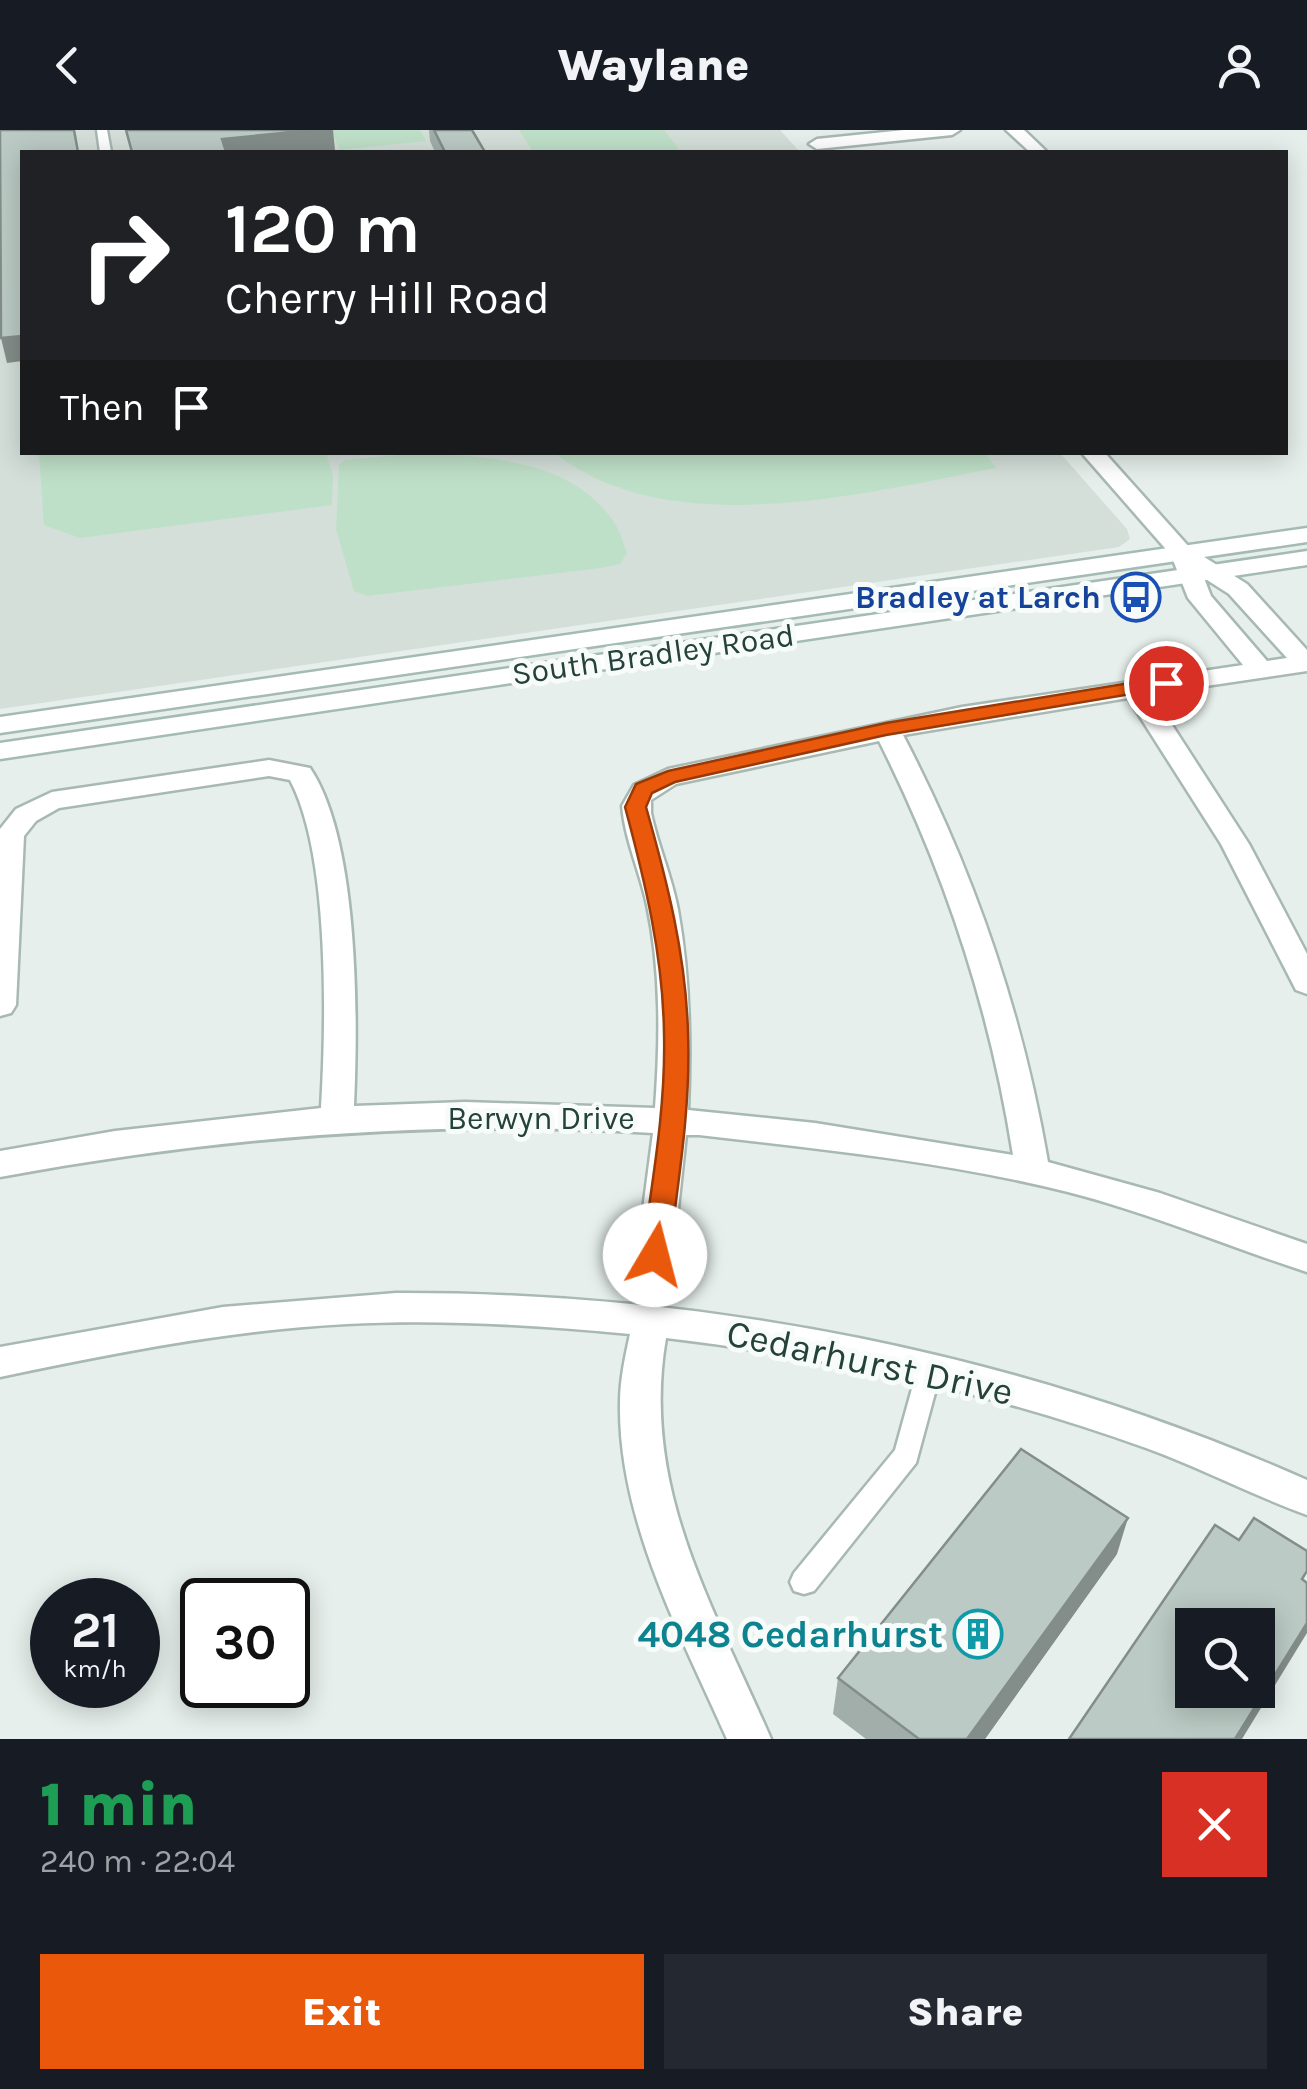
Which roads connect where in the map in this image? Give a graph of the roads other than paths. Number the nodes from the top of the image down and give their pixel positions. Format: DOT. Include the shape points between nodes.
graph roads {
  1 [pos="804,130"];
  2 [pos="952,130"];
  3 [pos="1014,130"];
  4 [pos="821,148"];
  5 [pos="1037,150"];
  6 [pos="1095,455"];
  7 [pos="1307,535"];
  8 [pos="1307,558"];
  9 [pos="1194,566"];
  10 [pos="1306,663"];
  11 [pos="1260,670"];
  12 [pos="1135,688"];
  13 [pos="0,725"];
  14 [pos="886,729"];
  15 [pos="0,752"];
  16 [pos="1307,983"];
  17 [pos="0,1005"];
  18 [pos="674,1119"];
  19 [pos="337,1121"];
  20 [pos="0,1164"];
  21 [pos="1033,1172"];
  22 [pos="655,1255"];
  23 [pos="1307,1258"];
  24 [pos="650,1321"];
  25 [pos="0,1362"];
  26 [pos="930,1367"];
  27 [pos="1307,1498"];
  28 [pos="804,1582"];
  29 [pos="750,1739"];
  1 -- 4 [label="street"];
  2 -- 4 [label="street"];
  3 -- 5 [label="street"];
  6 -- 9 [label="street"];
  7 -- 9 [label="street, South Bradley Road"];
  8 -- 9 [label="street, South Bradley Road"];
  9 -- 10 [label="street" via="1238,589"];
  9 -- 11 [label="street" via="1200,598"];
  9 -- 13 [label="street, South Bradley Road"];
  9 -- 15 [label="street, South Bradley Road"];
  10 -- 11 [label="street"];
  11 -- 12 [label="street"];
  12 -- 14 [label="street"];
  12 -- 16 [label="street" via="1235,844"];
  14 -- 18 [label="street" via="668,777 644,789 636,807 663,908 672,980"];
  14 -- 21 [label="street" via="949,858 987,964"];
  17 -- 19 [label="street" via="10,835 26,815 52,801 269,768 300,774 314,795 336,911"];
  18 -- 19 [label="street, Berwyn Drive"];
  18 -- 21 [label="street, Berwyn Drive" via="853,1140"];
  18 -- 22 [label="street"];
  19 -- 20 [label="street, Berwyn Drive" via="181,1134"];
  21 -- 23 [label="street, Berwyn Drive"];
  24 -- 25 [label="street, Cedarhurst Drive" via="492,1309 302,1312 139,1333"];
  24 -- 26 [label="street, Cedarhurst Drive" via="811,1342"];
  24 -- 29 [label="street" via="639,1408 646,1484 684,1591"];
  26 -- 27 [label="street, Cedarhurst Drive" via="1186,1446"];
  26 -- 28 [label="lane" via="907,1454"];
}
